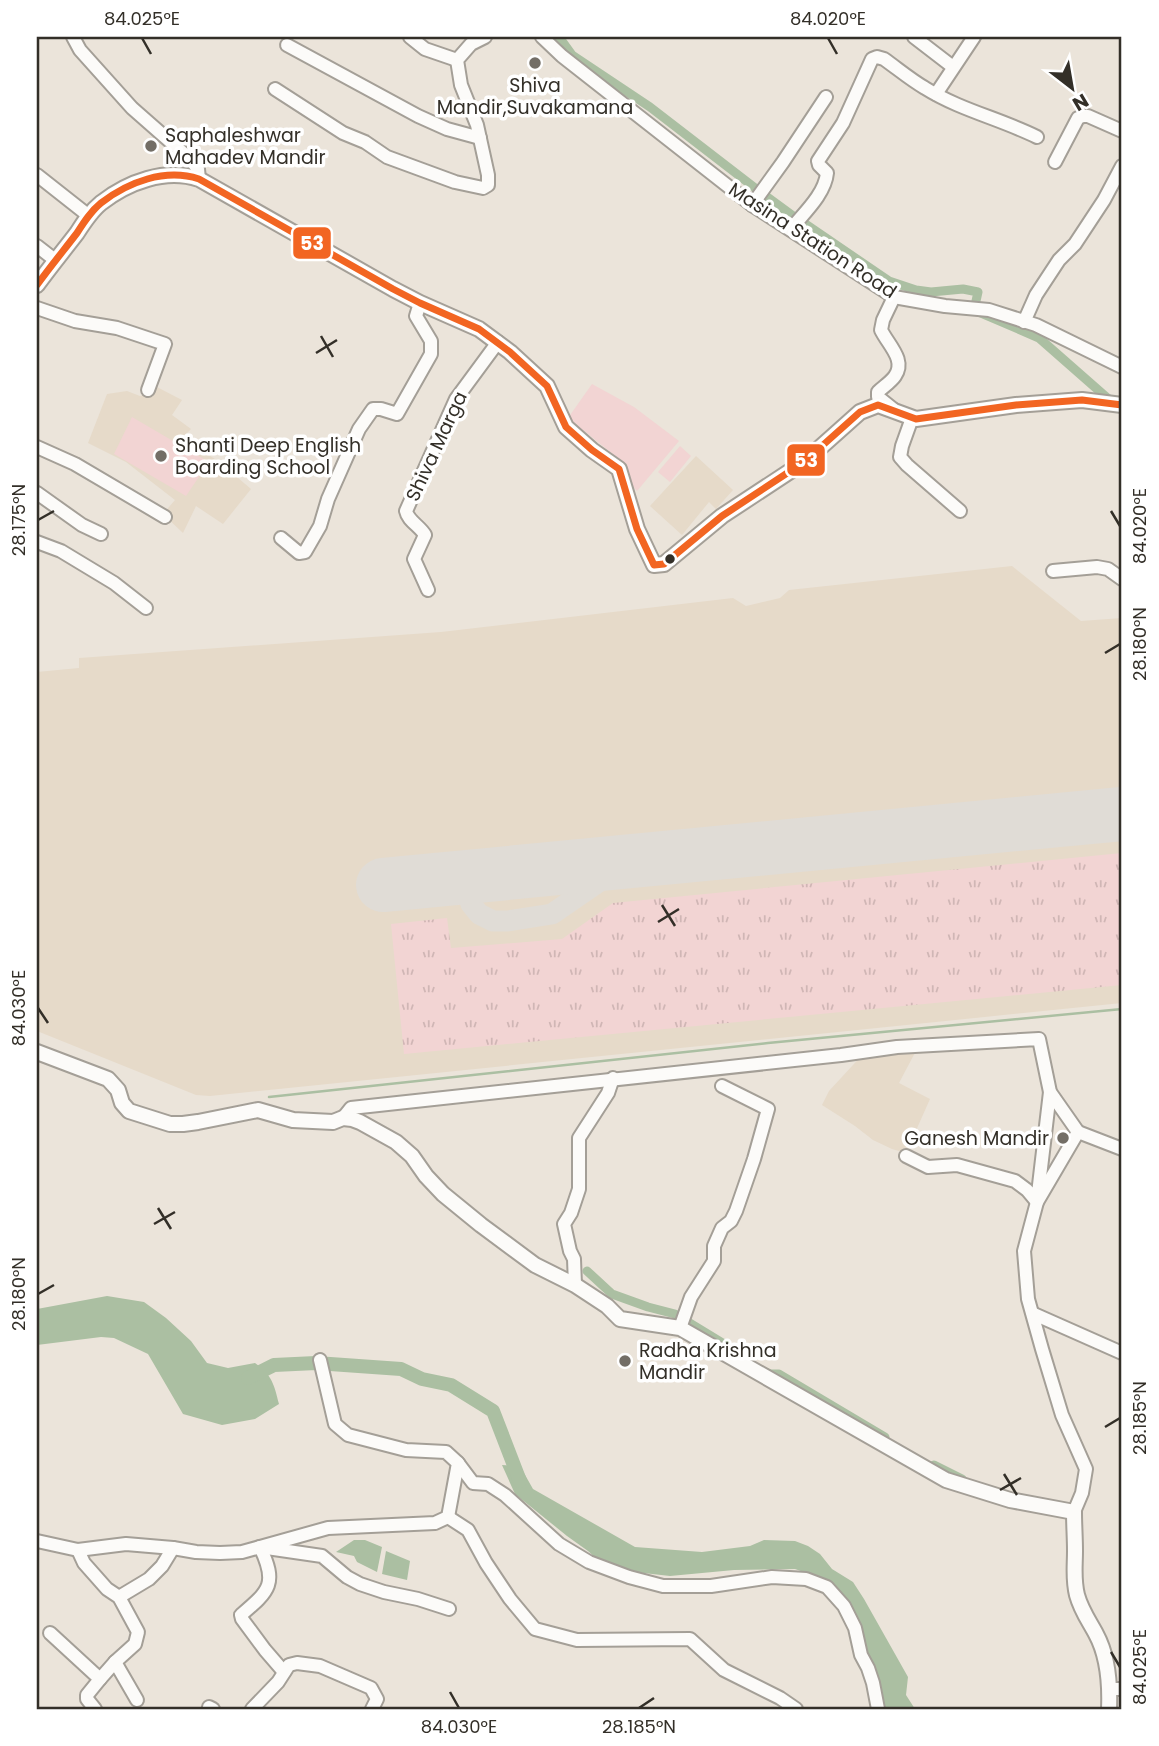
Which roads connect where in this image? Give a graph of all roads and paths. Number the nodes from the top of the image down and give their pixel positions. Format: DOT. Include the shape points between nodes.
graph roads {
  1 [pos="73,37"];
  2 [pos="410,37"];
  3 [pos="485,37"];
  4 [pos="542,37"];
  5 [pos="914,37"];
  6 [pos="974,37"];
  7 [pos="287,45"];
  8 [pos="457,60"];
  9 [pos="953,67"];
  10 [pos="275,89"];
  11 [pos="936,94"];
  12 [pos="826,97"];
  13 [pos="1122,131"];
  14 [pos="1037,137"];
  15 [pos="480,138"];
  16 [pos="1055,162"];
  17 [pos="1122,166"];
  18 [pos="37,175"];
  19 [pos="199,179"];
  20 [pos="752,205"];
  21 [pos="89,216"];
  22 [pos="792,229"];
  23 [pos="37,246"];
  24 [pos="55,260"];
  25 [pos="37,285"];
  26 [pos="894,297"];
  27 [pos="420,303"];
  28 [pos="37,308"];
  29 [pos="1024,322"];
  30 [pos="498,342"];
  31 [pos="1122,367"];
  32 [pos="148,390"];
  33 [pos="1122,405"];
  34 [pos="893,410"];
  35 [pos="912,418"];
  36 [pos="37,447"];
  37 [pos="37,493"];
  38 [pos="960,511"];
  39 [pos="164,517"];
  40 [pos="101,534"];
  41 [pos="281,538"];
  42 [pos="37,542"];
  43 [pos="1054,572"];
  44 [pos="1122,579"];
  45 [pos="428,590"];
  46 [pos="146,608"];
  47 [pos="37,1052"];
  48 [pos="613,1078"];
  49 [pos="722,1086"];
  50 [pos="1050,1092"];
  51 [pos="343,1118"];
  52 [pos="1078,1132"];
  53 [pos="1122,1149"];
  54 [pos="906,1156"];
  55 [pos="1037,1202"];
  56 [pos="575,1284"];
  57 [pos="1034,1314"];
  58 [pos="680,1328"];
  59 [pos="1122,1353"];
  60 [pos="320,1363"];
  61 [pos="458,1463"];
  62 [pos="1074,1513"];
  63 [pos="448,1517"];
  64 [pos="37,1541"];
  65 [pos="260,1547"];
  66 [pos="173,1548"];
  67 [pos="78,1550"];
  68 [pos="119,1597"];
  69 [pos="449,1609"];
  70 [pos="50,1633"];
  71 [pos="115,1662"];
  72 [pos="284,1672"];
  73 [pos="100,1679"];
  74 [pos="1116,1689"];
  75 [pos="137,1700"];
  76 [pos="95,1709"];
  77 [pos="251,1709"];
  78 [pos="372,1709"];
  79 [pos="796,1709"];
  80 [pos="878,1709"];
  81 [pos="1109,1709"];
  1 -- 19 [label="street" via="132,108 190,159"];
  2 -- 8 [label="street" via="425,49"];
  3 -- 8 [label="street"];
  4 -- 20 [label="street, Masina Station Road"];
  5 -- 9 [label="street"];
  6 -- 9 [label="street"];
  7 -- 15 [label="street" via="418,116"];
  8 -- 15 [label="street"];
  9 -- 11 [label="street"];
  10 -- 15 [label="street" via="387,157 483,188 488,181"];
  11 -- 14 [label="street"];
  11 -- 22 [label="street" via="884,59 872,59 843,124 818,161 827,174 822,188"];
  12 -- 20 [label="street"];
  13 -- 16 [label="street" via="1088,116 1078,118"];
  17 -- 29 [label="street" via="1104,200 1036,295"];
  18 -- 21 [label="street"];
  19 -- 21 [label="main road" via="167,176 136,182"];
  19 -- 27 [label="main road"];
  20 -- 22 [label="street, Masina Station Road"];
  21 -- 24 [label="main road"];
  22 -- 26 [label="street, Masina Station Road"];
  23 -- 24 [label="street"];
  24 -- 25 [label="main road"];
  26 -- 29 [label="street, Masina Station Road" via="989,310"];
  26 -- 34 [label="street" via="881,330 900,366 878,392"];
  27 -- 30 [label="main road" via="480,329"];
  27 -- 41 [label="street" via="416,316 430,341 431,354 397,414 373,409 359,429 305,552"];
  28 -- 32 [label="street" via="165,344"];
  29 -- 31 [label="street, Masina Station Road"];
  30 -- 34 [label="main road" via="547,386 566,427 619,469 637,529 654,565 664,564 722,516 804,462 860,412 878,405"];
  30 -- 45 [label="street, Shiva Marga" via="456,399 406,511 425,535 414,559"];
  33 -- 35 [label="main road" via="1082,400"];
  34 -- 35 [label="main road"];
  35 -- 38 [label="street" via="900,457"];
  36 -- 39 [label="street"];
  37 -- 40 [label="street"];
  42 -- 46 [label="street" via="114,583"];
  43 -- 44 [label="street" via="1097,567"];
  47 -- 51 [label="main road" via="108,1079 129,1111 170,1124 258,1110 293,1120 333,1122"];
  48 -- 50 [label="street" via="897,1047 1036,1038 1041,1041"];
  48 -- 51 [label="street" via="351,1108"];
  48 -- 56 [label="street" via="579,1138 579,1189 565,1224"];
  49 -- 58 [label="street" via="768,1109 736,1211 722,1228 714,1246 714,1261 691,1297"];
  50 -- 52 [label="street"];
  50 -- 55 [label="street"];
  51 -- 56 [label="main road" via="396,1142 443,1194 481,1225 535,1265"];
  52 -- 53 [label="street"];
  52 -- 55 [label="street"];
  54 -- 55 [label="street" via="928,1167 957,1166 1015,1181"];
  55 -- 57 [label="street" via="1024,1251 1028,1299"];
  56 -- 58 [label="main road" via="620,1319"];
  57 -- 59 [label="street"];
  57 -- 62 [label="street" via="1062,1415 1086,1469"];
  58 -- 62 [label="main road" via="946,1480"];
  60 -- 61 [label="street" via="335,1424 348,1435 406,1450 446,1452"];
  61 -- 63 [label="street"];
  61 -- 80 [label="street" via="473,1483 488,1484 505,1495 559,1544 629,1577 663,1586 711,1586 772,1577 806,1579 827,1587 855,1628"];
  62 -- 74 [label="main road" via="1077,1596 1098,1636"];
  63 -- 65 [label="street" via="435,1524 328,1528"];
  63 -- 79 [label="street" via="468,1530 510,1599 535,1629 577,1640 690,1639 724,1670"];
  64 -- 67 [label="street"];
  65 -- 66 [label="street" via="220,1553"];
  65 -- 69 [label="street" via="322,1556 360,1584"];
  65 -- 72 [label="street" via="270,1581 264,1595 241,1615"];
  66 -- 67 [label="street" via="126,1544"];
  66 -- 68 [label="street" via="149,1579"];
  67 -- 68 [label="street" via="83,1563"];
  68 -- 71 [label="street" via="138,1632 135,1644"];
  70 -- 73 [label="street"];
  71 -- 73 [label="street"];
  71 -- 75 [label="street"];
  72 -- 77 [label="street"];
  72 -- 78 [label="street" via="297,1663 320,1666 370,1688 377,1699"];
  73 -- 76 [label="street" via="87,1695"];
  74 -- 81 [label="main road"];
}
